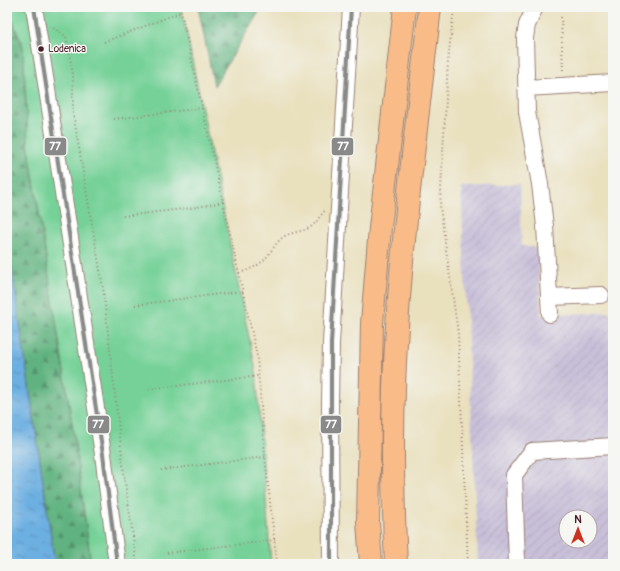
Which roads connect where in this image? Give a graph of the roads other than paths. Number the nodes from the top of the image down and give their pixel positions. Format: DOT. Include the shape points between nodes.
graph roads {
  1 [pos="351,7"];
  2 [pos="405,7"];
  3 [pos="430,7"];
  4 [pos="535,7"];
  5 [pos="35,12"];
  6 [pos="613,83"];
  7 [pos="526,88"];
  8 [pos="601,295"];
  9 [pos="549,297"];
  10 [pos="550,314"];
  11 [pos="613,446"];
  12 [pos="117,564"];
  13 [pos="331,564"];
  14 [pos="371,564"];
  15 [pos="396,564"];
  16 [pos="518,564"];
  1 -- 13 [label="street" via="330,380"];
  2 -- 14 [label="highway" via="372,323 368,522"];
  3 -- 15 [label="highway" via="405,232 397,333 393,421"];
  4 -- 7 [label="street" via="527,25 525,38"];
  5 -- 12 [label="street" via="103,454"];
  6 -- 7 [label="street"];
  7 -- 9 [label="street" via="527,112 545,226"];
  8 -- 9 [label="street"];
  9 -- 10 [label="street"];
  11 -- 16 [label="street" via="532,451 514,475"];
}
